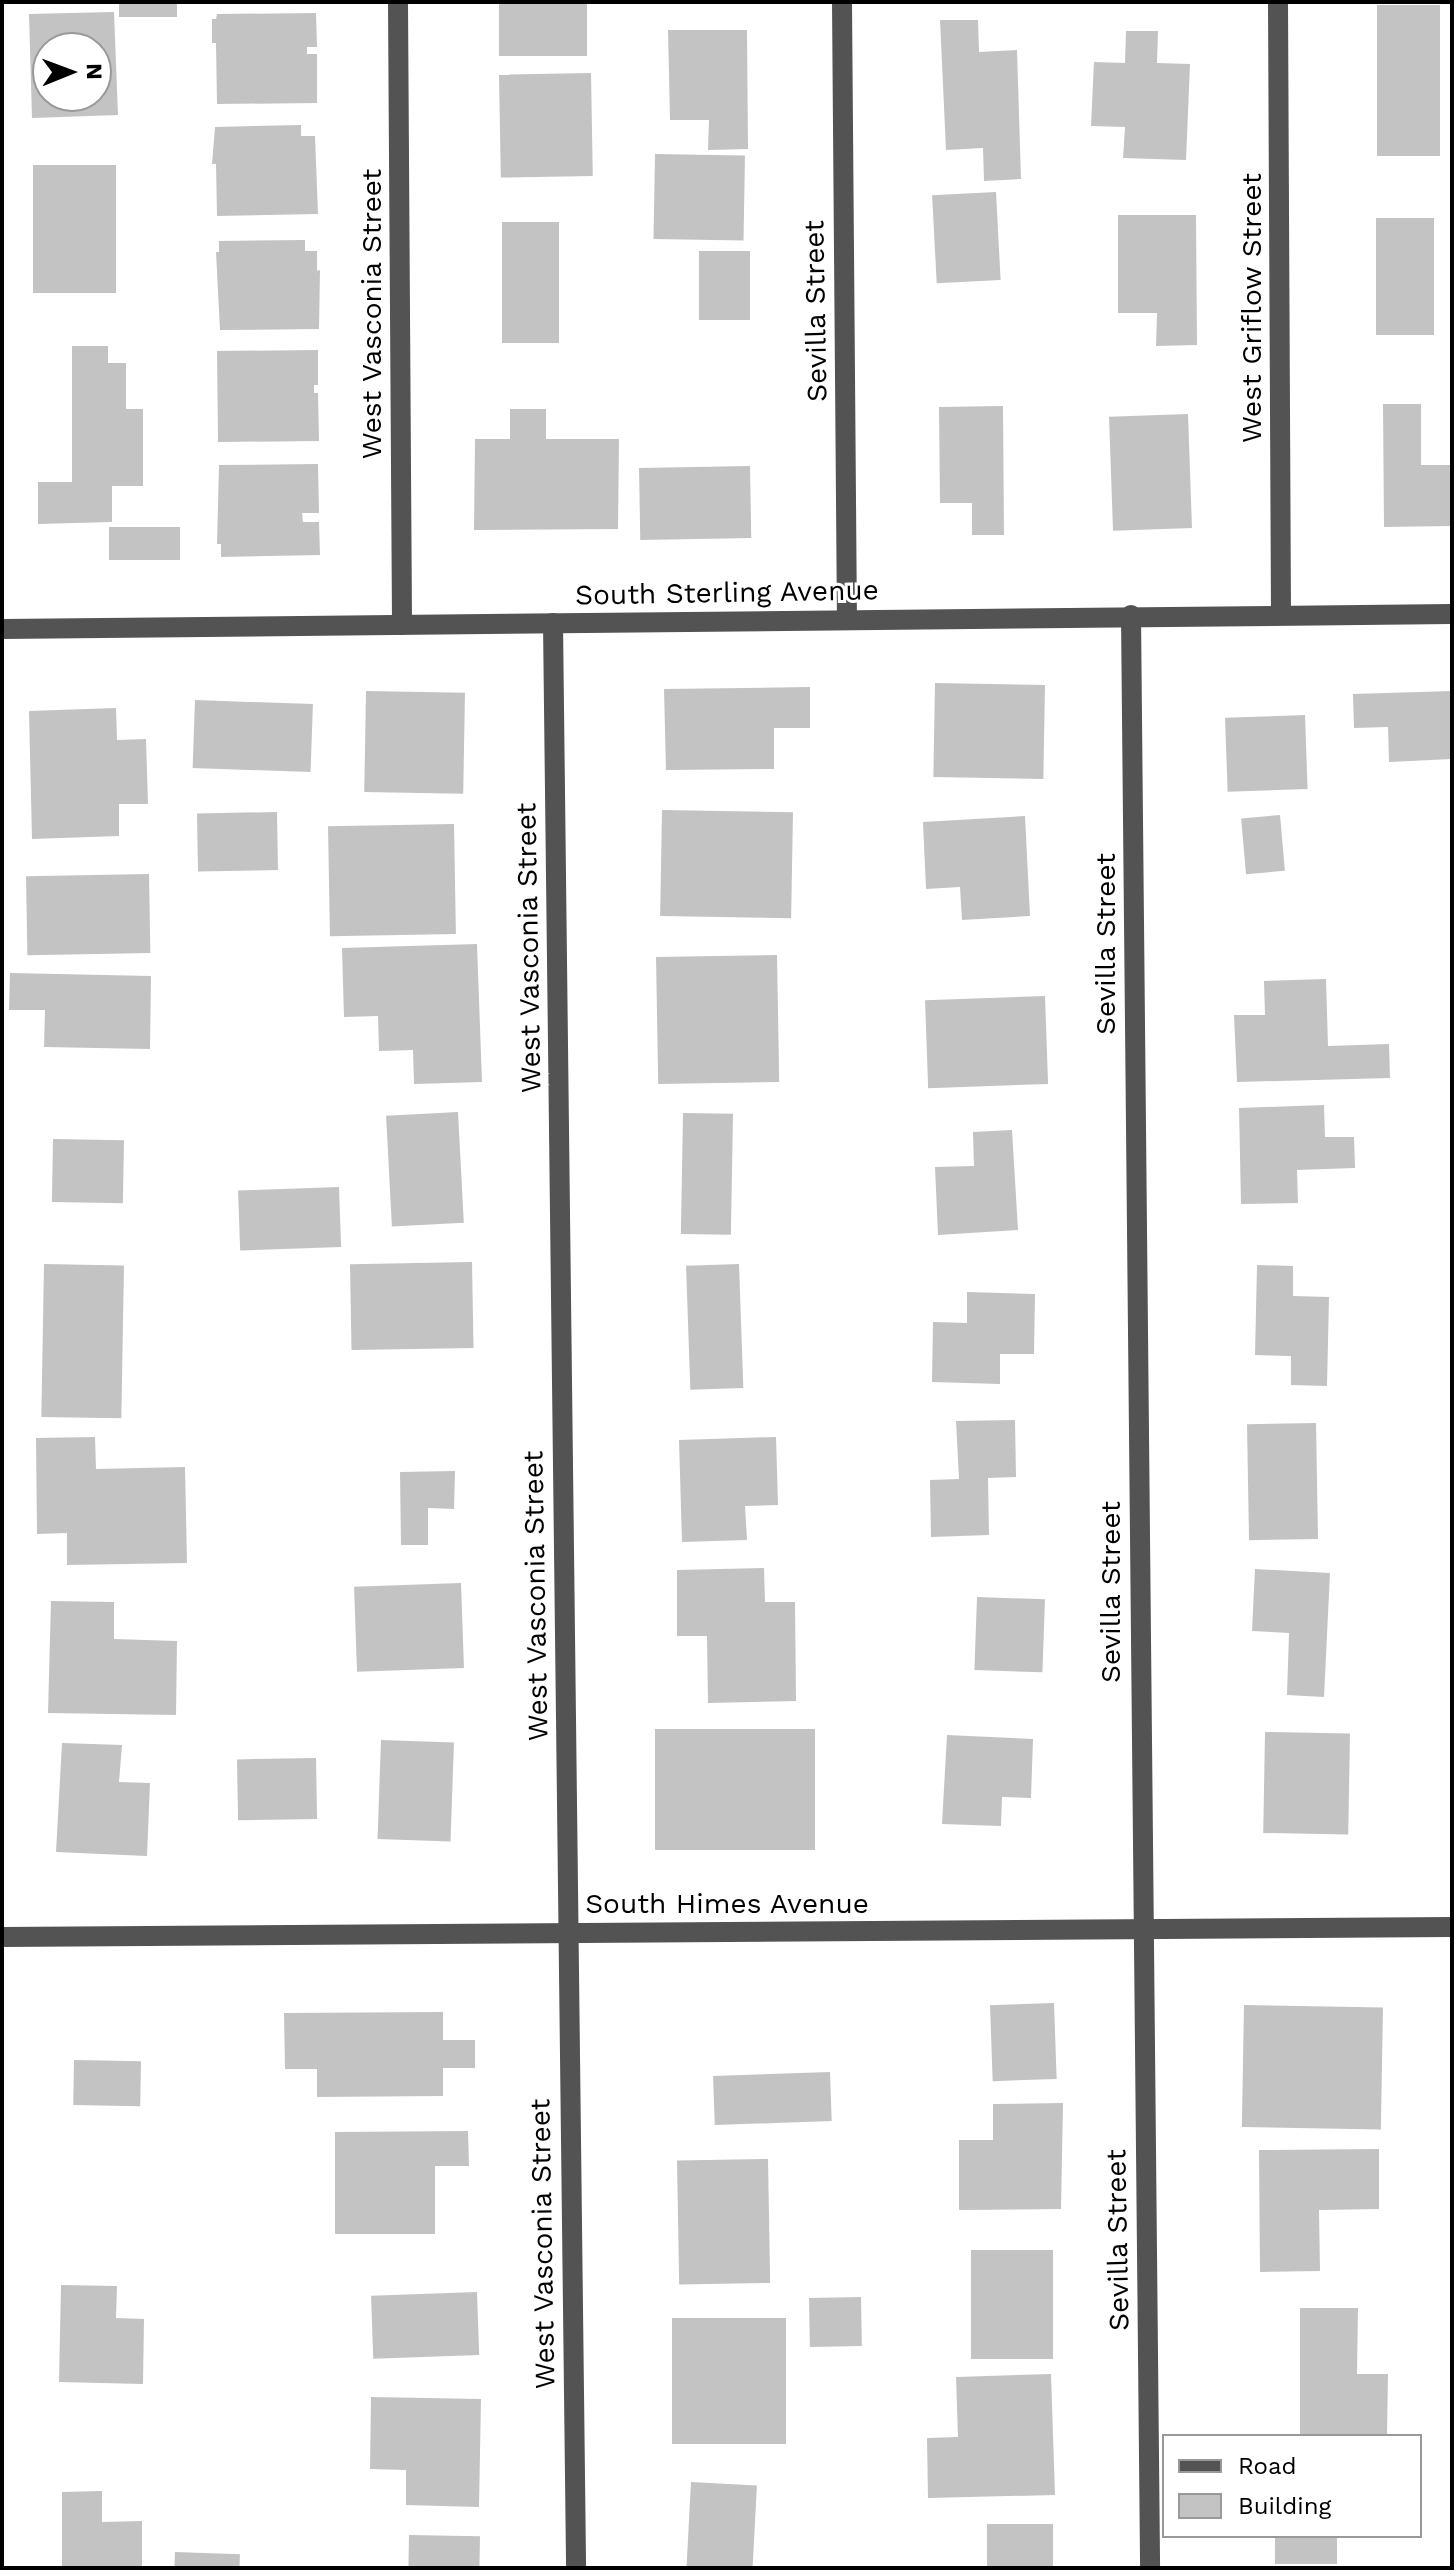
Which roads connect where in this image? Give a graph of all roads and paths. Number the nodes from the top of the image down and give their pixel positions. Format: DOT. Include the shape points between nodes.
graph roads {
  1 [pos="398,2"];
  2 [pos="842,2"];
  3 [pos="1278,2"];
  4 [pos="1281,614"];
  5 [pos="1452,614"];
  6 [pos="1131,615"];
  7 [pos="847,620"];
  8 [pos="553,623"];
  9 [pos="402,625"];
  10 [pos="2,629"];
  11 [pos="1452,1927"];
  12 [pos="1142,1928"];
  13 [pos="567,1933"];
  14 [pos="2,1937"];
  15 [pos="576,2568"];
  16 [pos="1150,2568"];
  1 -- 9 [label="street, West Vasconia Street"];
  2 -- 7 [label="street, Sevilla Street"];
  3 -- 4 [label="street, West Griflow Street"];
  4 -- 5 [label="street, South Sterling Avenue"];
  4 -- 6 [label="street, South Sterling Avenue"];
  6 -- 7 [label="street, South Sterling Avenue"];
  6 -- 12 [label="street, Sevilla Street"];
  7 -- 8 [label="street, South Sterling Avenue"];
  8 -- 9 [label="street, South Sterling Avenue"];
  8 -- 13 [label="street, West Vasconia Street"];
  9 -- 10 [label="street, South Sterling Avenue"];
  11 -- 12 [label="street, South Himes Avenue"];
  12 -- 13 [label="street, South Himes Avenue"];
  12 -- 16 [label="street, Sevilla Street"];
  13 -- 14 [label="street, South Himes Avenue"];
  13 -- 15 [label="street, West Vasconia Street"];
}
